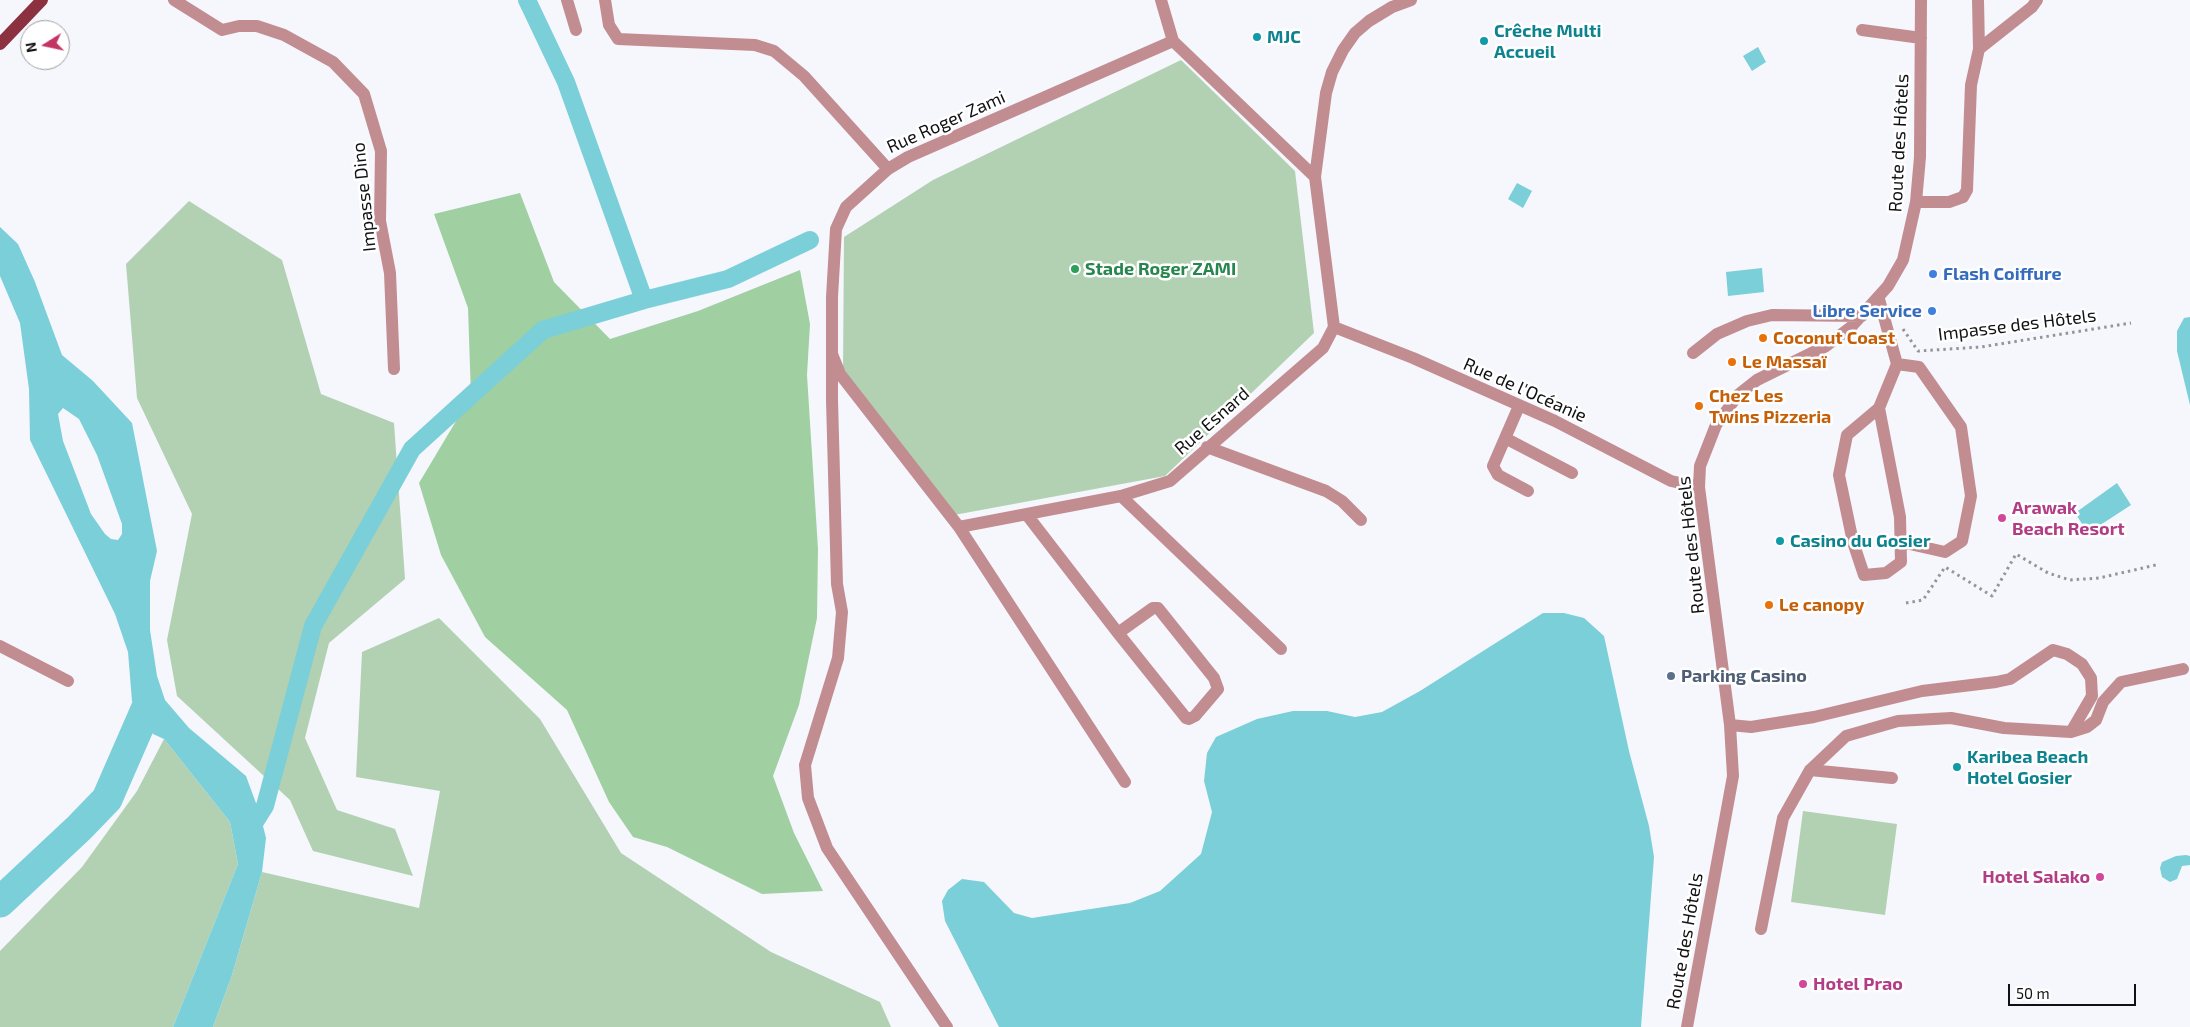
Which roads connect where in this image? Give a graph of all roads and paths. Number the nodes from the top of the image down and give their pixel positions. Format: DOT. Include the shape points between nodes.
graph roads {
  1 [pos="42,0"];
  2 [pos="174,0"];
  3 [pos="567,0"];
  4 [pos="605,0"];
  5 [pos="1161,0"];
  6 [pos="1411,0"];
  7 [pos="1921,0"];
  8 [pos="1978,0"];
  9 [pos="2037,0"];
  10 [pos="576,30"];
  11 [pos="1862,30"];
  12 [pos="1920,38"];
  13 [pos="1173,41"];
  14 [pos="0,44"];
  15 [pos="1979,49"];
  16 [pos="888,169"];
  17 [pos="1315,177"];
  18 [pos="1916,202"];
  19 [pos="1879,299"];
  20 [pos="1862,316"];
  21 [pos="2131,324"];
  22 [pos="1334,327"];
  23 [pos="1901,327"];
  24 [pos="1693,353"];
  25 [pos="832,354"];
  26 [pos="1897,364"];
  27 [pos="394,368"];
  28 [pos="1518,406"];
  29 [pos="1880,408"];
  30 [pos="1505,438"];
  31 [pos="1207,447"];
  32 [pos="1572,472"];
  33 [pos="1699,487"];
  34 [pos="1528,491"];
  35 [pos="1122,496"];
  36 [pos="1026,515"];
  37 [pos="1361,520"];
  38 [pos="960,527"];
  39 [pos="1901,542"];
  40 [pos="2156,565"];
  41 [pos="1906,603"];
  42 [pos="1118,633"];
  43 [pos="0,646"];
  44 [pos="1281,649"];
  45 [pos="2183,670"];
  46 [pos="68,682"];
  47 [pos="1730,726"];
  48 [pos="2071,732"];
  49 [pos="1810,770"];
  50 [pos="1892,778"];
  51 [pos="1125,782"];
  52 [pos="1761,930"];
  53 [pos="947,1027"];
  54 [pos="1687,1027"];
  1 -- 14 [label="main road"];
  2 -- 27 [label="street, Impasse Dino" via="222,30 257,26 284,35 333,62 364,94 381,151 380,221 390,273"];
  3 -- 10 [label="street"];
  4 -- 16 [label="street, Rue Roger Zami" via="609,26 618,39 755,45 774,51 804,76"];
  5 -- 13 [label="street"];
  6 -- 17 [label="street" via="1392,7 1355,33 1332,72 1326,92"];
  7 -- 12 [label="street, Route des Hôtels"];
  8 -- 15 [label="street"];
  9 -- 15 [label="street"];
  11 -- 12 [label="street"];
  12 -- 18 [label="street, Route des Hôtels" via="1920,157"];
  13 -- 16 [label="street, Rue Roger Zami"];
  13 -- 17 [label="street"];
  15 -- 18 [label="street" via="1971,85 1968,190 1963,197 1950,202"];
  16 -- 25 [label="street" via="846,207 836,229"];
  17 -- 22 [label="street"];
  18 -- 19 [label="street, Route des Hôtels" via="1904,260"];
  19 -- 20 [label="street, Route des Hôtels"];
  19 -- 26 [label="street"];
  20 -- 24 [label="street" via="1772,315 1717,334"];
  20 -- 33 [label="street, Route des Hôtels" via="1826,346 1757,380 1738,395 1716,425 1707,446 1700,466"];
  21 -- 23 [label="path, Impasse des Hôtels" via="1981,348 1918,351"];
  22 -- 28 [label="street, Rue de l'Océanie" via="1413,358"];
  22 -- 31 [label="street, Rue Esnard" via="1323,348"];
  25 -- 38 [label="street" via="840,374"];
  25 -- 53 [label="street" via="837,584 842,612 838,658 805,765 808,798 827,848"];
  26 -- 29 [label="street"];
  26 -- 39 [label="street" via="1919,367 1961,426 1971,496 1962,542 1945,552"];
  28 -- 30 [label="street"];
  28 -- 33 [label="street, Rue de l'Océanie" via="1555,421 1672,481"];
  29 -- 39 [label="street" via="1900,518"];
  29 -- 39 [label="street" via="1847,435 1839,475 1853,542 1864,575 1886,573 1901,562"];
  30 -- 32 [label="street"];
  30 -- 34 [label="street" via="1494,469 1498,475"];
  31 -- 35 [label="street, Rue Esnard" via="1170,481"];
  31 -- 37 [label="street" via="1326,491"];
  33 -- 47 [label="street, Route des Hôtels"];
  35 -- 36 [label="street, Rue Esnard"];
  35 -- 44 [label="street"];
  36 -- 38 [label="street, Rue Esnard"];
  36 -- 42 [label="street"];
  38 -- 51 [label="street"];
  40 -- 41 [label="path" via="2099,578 2070,580 2048,573 2016,554 1992,596 1945,567 1923,600"];
  42 -- 42 [label="street" via="1189,720 1218,689 1214,678 1158,608 1153,608"];
  43 -- 46 [label="street"];
  45 -- 48 [label="street" via="2121,682 2103,702 2096,720"];
  47 -- 48 [label="street" via="1760,726 1814,717 1922,691 2010,679 2053,650 2082,664 2091,678 2092,696"];
  47 -- 54 [label="street, Route des Hôtels" via="1733,776"];
  48 -- 49 [label="street" via="2004,728 1951,718 1898,721 1846,736"];
  49 -- 50 [label="street"];
  49 -- 52 [label="street" via="1783,818"];
}
